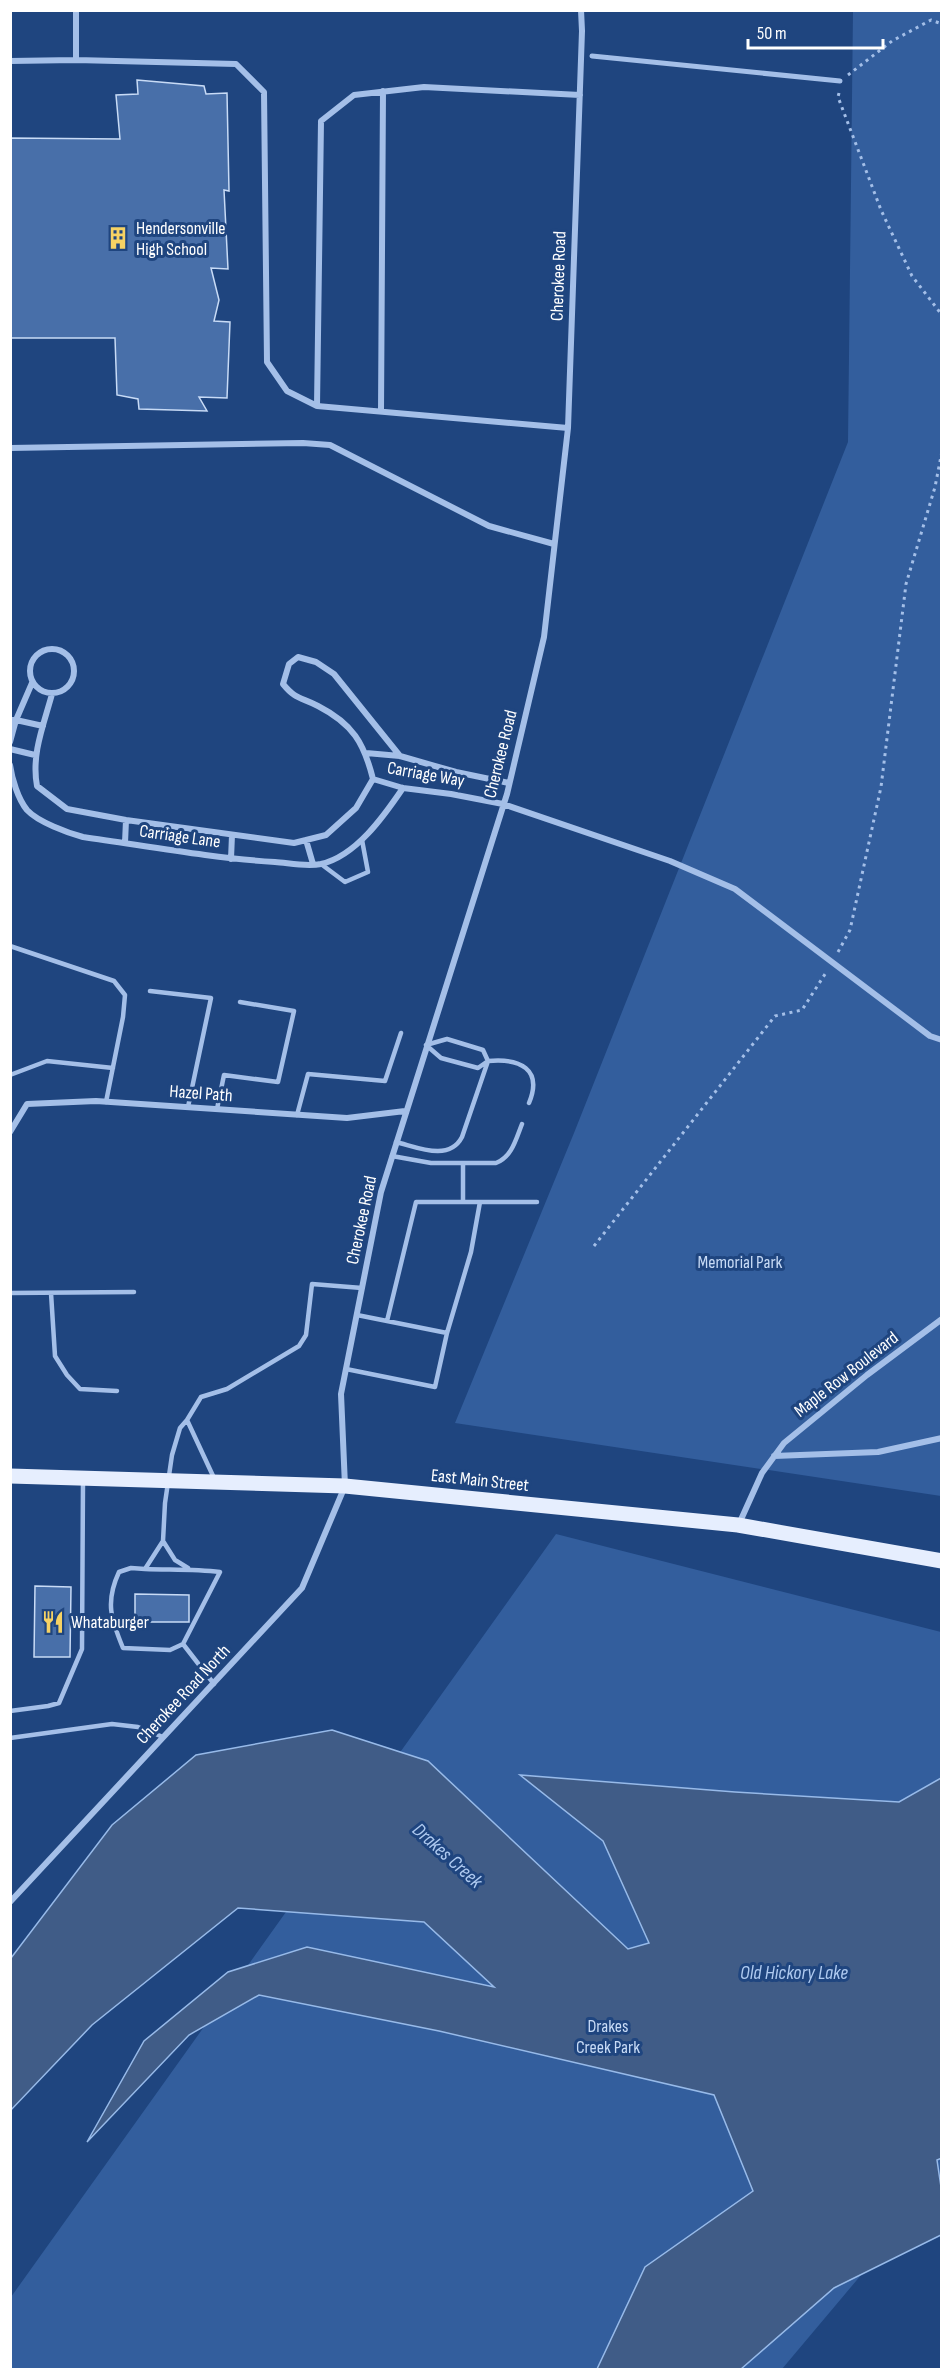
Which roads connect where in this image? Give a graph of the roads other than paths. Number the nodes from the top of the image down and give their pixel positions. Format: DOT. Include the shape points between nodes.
graph roads {
  1 [pos="76,10"];
  2 [pos="581,10"];
  3 [pos="592,56"];
  4 [pos="76,60"];
  5 [pos="10,61"];
  6 [pos="840,81"];
  7 [pos="383,91"];
  8 [pos="580,95"];
  9 [pos="317,406"];
  10 [pos="381,411"];
  11 [pos="568,428"];
  12 [pos="10,448"];
  13 [pos="555,544"];
  14 [pos="32,683"];
  15 [pos="52,694"];
  16 [pos="13,720"];
  17 [pos="43,726"];
  18 [pos="10,742"];
  19 [pos="10,749"];
  20 [pos="366,753"];
  21 [pos="35,755"];
  22 [pos="400,756"];
  23 [pos="10,765"];
  24 [pos="373,779"];
  25 [pos="509,783"];
  26 [pos="403,788"];
  27 [pos="503,804"];
  28 [pos="126,820"];
  29 [pos="232,835"];
  30 [pos="306,840"];
  31 [pos="362,840"];
  32 [pos="125,843"];
  33 [pos="231,859"];
  34 [pos="313,864"];
  35 [pos="321,864"];
  36 [pos="10,946"];
  37 [pos="150,991"];
  38 [pos="240,1002"];
  39 [pos="401,1033"];
  40 [pos="942,1040"];
  41 [pos="426,1045"];
  42 [pos="488,1061"];
  43 [pos="113,1068"];
  44 [pos="10,1075"];
  45 [pos="106,1102"];
  46 [pos="529,1103"];
  47 [pos="188,1107"];
  48 [pos="217,1109"];
  49 [pos="405,1111"];
  50 [pos="297,1115"];
  51 [pos="522,1124"];
  52 [pos="10,1132"];
  53 [pos="396,1142"];
  54 [pos="392,1156"];
  55 [pos="463,1164"];
  56 [pos="463,1201"];
  57 [pos="480,1202"];
  58 [pos="537,1202"];
  59 [pos="362,1288"];
  60 [pos="134,1292"];
  61 [pos="10,1293"];
  62 [pos="51,1293"];
  63 [pos="357,1315"];
  64 [pos="942,1319"];
  65 [pos="387,1321"];
  66 [pos="447,1334"];
  67 [pos="346,1369"];
  68 [pos="117,1392"];
  69 [pos="187,1420"];
  70 [pos="942,1438"];
  71 [pos="774,1456"];
  72 [pos="10,1476"];
  73 [pos="83,1479"];
  74 [pos="167,1481"];
  75 [pos="216,1482"];
  76 [pos="345,1486"];
  77 [pos="738,1525"];
  78 [pos="163,1541"];
  79 [pos="942,1562"];
  80 [pos="188,1568"];
  81 [pos="145,1569"];
  82 [pos="183,1644"];
  83 [pos="214,1684"];
  84 [pos="10,1711"];
  85 [pos="10,1738"];
  86 [pos="164,1738"];
  87 [pos="10,1902"];
  1 -- 4 [label="street"];
  2 -- 8 [label="street, Cherokee Road"];
  3 -- 6 [label="street"];
  4 -- 5 [label="street"];
  4 -- 9 [label="street" via="236,64 264,92 267,362 287,392"];
  7 -- 8 [label="street" via="424,87"];
  7 -- 9 [label="street" via="354,95 321,121"];
  7 -- 10 [label="street"];
  8 -- 11 [label="street, Cherokee Road"];
  9 -- 10 [label="street"];
  10 -- 11 [label="street"];
  11 -- 13 [label="street, Cherokee Road"];
  12 -- 13 [label="street" via="330,445 489,526"];
  13 -- 25 [label="street, Cherokee Road" via="544,637"];
  14 -- 15 [label="street"];
  14 -- 15 [label="street" via="30,669 36,655 50,649 64,652 74,665 73,678 65,689"];
  14 -- 16 [label="street"];
  15 -- 17 [label="street, Carriage Lane"];
  16 -- 17 [label="street"];
  16 -- 18 [label="street"];
  17 -- 21 [label="street, Carriage Lane"];
  19 -- 21 [label="street"];
  20 -- 22 [label="street, Carriage Way"];
  20 -- 22 [label="street" via="355,734 339,719 292,696 283,684 289,664 298,657 316,662 334,674"];
  20 -- 24 [label="street, Carriage Way"];
  21 -- 28 [label="street, Carriage Lane" via="37,786 67,809"];
  22 -- 25 [label="street, Carriage Way"];
  23 -- 32 [label="street, Carriage Lane" via="12,779 27,810 63,832"];
  24 -- 26 [label="street, Carriage Way"];
  24 -- 30 [label="street, Carriage Lane" via="356,808 326,835"];
  25 -- 27 [label="street, Cherokee Road"];
  26 -- 27 [label="street, Carriage Way"];
  26 -- 31 [label="street, Carriage Lane"];
  27 -- 40 [label="street, Carriage Way" via="670,861 735,889 930,1036"];
  27 -- 41 [label="street, Cherokee Road"];
  28 -- 29 [label="street, Carriage Lane"];
  28 -- 32 [label="street, Carriage Lane"];
  29 -- 30 [label="street, Carriage Lane" via="294,843"];
  29 -- 33 [label="street, Carriage Lane"];
  30 -- 34 [label="street"];
  31 -- 35 [label="street, Carriage Lane"];
  31 -- 35 [label="lane" via="368,872 345,882"];
  32 -- 33 [label="street, Carriage Lane"];
  33 -- 34 [label="street, Carriage Lane"];
  34 -- 35 [label="street, Carriage Lane"];
  36 -- 43 [label="lane" via="114,981 125,995"];
  37 -- 47 [label="lane" via="212,998"];
  38 -- 48 [label="lane" via="294,1011 278,1082 224,1075"];
  39 -- 50 [label="lane" via="385,1082 308,1074"];
  41 -- 42 [label="lane" via="441,1058 478,1068"];
  41 -- 42 [label="lane" via="447,1039 483,1050"];
  41 -- 49 [label="street, Cherokee Road"];
  42 -- 46 [label="lane" via="513,1062 529,1070 535,1089"];
  42 -- 53 [label="lane" via="462,1137 454,1148 437,1151"];
  43 -- 44 [label="lane" via="47,1061"];
  43 -- 45 [label="lane"];
  45 -- 47 [label="street, Hazel Path"];
  45 -- 52 [label="street, Hazel Path" via="27,1104"];
  47 -- 48 [label="street, Hazel Path"];
  48 -- 50 [label="street, Hazel Path"];
  49 -- 50 [label="street, Hazel Path" via="346,1118"];
  49 -- 53 [label="street, Cherokee Road"];
  51 -- 55 [label="lane" via="503,1160"];
  53 -- 54 [label="street, Cherokee Road"];
  54 -- 55 [label="lane"];
  54 -- 59 [label="street, Cherokee Road"];
  55 -- 56 [label="lane"];
  56 -- 57 [label="lane"];
  56 -- 65 [label="lane" via="416,1202"];
  57 -- 58 [label="lane"];
  57 -- 66 [label="lane" via="471,1252"];
  59 -- 63 [label="street, Cherokee Road"];
  59 -- 69 [label="lane" via="312,1284 306,1335 299,1346 227,1389 201,1397"];
  60 -- 62 [label="lane"];
  61 -- 62 [label="lane"];
  62 -- 68 [label="lane" via="55,1356 67,1375 80,1389"];
  63 -- 65 [label="lane"];
  63 -- 67 [label="street, Cherokee Road"];
  64 -- 71 [label="street, Maple Row Boulevard" via="793,1435"];
  65 -- 66 [label="lane"];
  66 -- 67 [label="lane" via="435,1387"];
  67 -- 76 [label="street, Cherokee Road" via="341,1394"];
  69 -- 74 [label="lane" via="180,1428 171,1455"];
  69 -- 75 [label="lane"];
  70 -- 71 [label="street" via="878,1452"];
  71 -- 77 [label="street, Maple Row Boulevard"];
  72 -- 73 [label="main road, East Main Street"];
  73 -- 74 [label="main road, East Main Street"];
  73 -- 84 [label="lane" via="82,1649 59,1702"];
  74 -- 75 [label="main road, East Main Street"];
  74 -- 78 [label="lane"];
  75 -- 76 [label="main road, East Main Street"];
  76 -- 77 [label="main road, East Main Street"];
  76 -- 83 [label="street, Cherokee Road North" via="302,1588"];
  77 -- 79 [label="main road, East Main Street"];
  78 -- 80 [label="lane" via="175,1560"];
  78 -- 81 [label="lane"];
  80 -- 81 [label="lane"];
  80 -- 82 [label="lane" via="219,1572"];
  81 -- 82 [label="lane" via="119,1572 114,1584 110,1606 123,1648 170,1650"];
  82 -- 83 [label="lane"];
  83 -- 86 [label="street, Cherokee Road North"];
  85 -- 86 [label="lane" via="112,1724 138,1727"];
  86 -- 87 [label="street, Cherokee Road North"];
}
